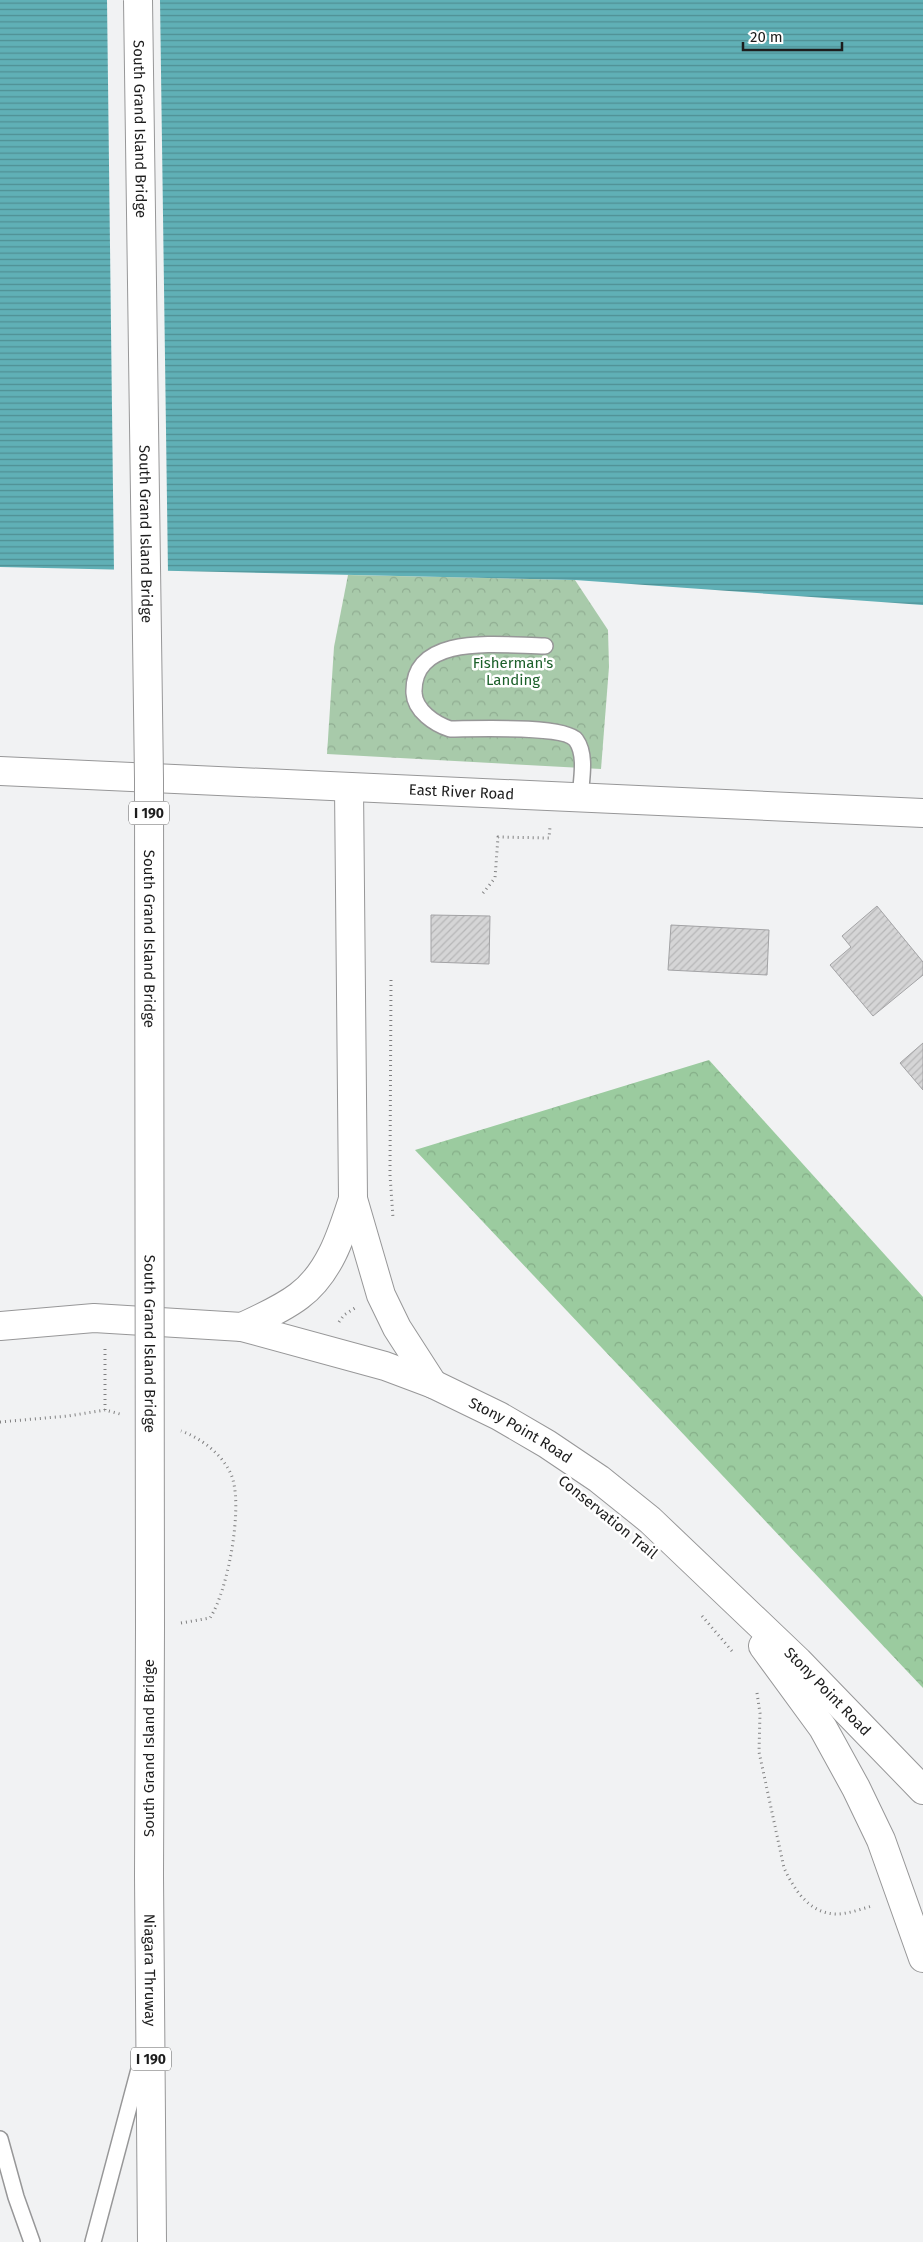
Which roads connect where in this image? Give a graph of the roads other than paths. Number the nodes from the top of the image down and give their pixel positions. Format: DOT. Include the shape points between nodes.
graph roads {
  1 [pos="138,0"];
  2 [pos="545,646"];
  3 [pos="0,771"];
  4 [pos="349,787"];
  5 [pos="580,798"];
  6 [pos="923,813"];
  7 [pos="353,1199"];
  8 [pos="0,1326"];
  9 [pos="242,1328"];
  10 [pos="432,1384"];
  11 [pos="719,1586"];
  12 [pos="923,1790"];
  13 [pos="149,1876"];
  14 [pos="923,1958"];
  15 [pos="150,2028"];
  16 [pos="0,2139"];
  17 [pos="32,2242"];
  18 [pos="93,2242"];
  19 [pos="152,2242"];
  1 -- 13 [label="main road, South Grand Island Bridge / I 190, bridge" via="149,779"];
  2 -- 5 [label="lane" via="458,646 442,650 421,668 414,681 414,697 424,713 437,724 450,729 550,730 567,734 576,740 582,760"];
  3 -- 4 [label="main road, East River Road"];
  4 -- 5 [label="main road, East River Road"];
  4 -- 7 [label="main road"];
  5 -- 6 [label="main road, East River Road"];
  7 -- 9 [label="main road" via="341,1236 314,1282 293,1300"];
  7 -- 10 [label="main road" via="380,1295"];
  8 -- 9 [label="main road, Stony Point Road" via="94,1318"];
  9 -- 10 [label="main road, Stony Point Road" via="348,1355"];
  10 -- 11 [label="main road, Stony Point Road" via="507,1420 599,1480 650,1520"];
  11 -- 12 [label="main road, Stony Point Road" via="798,1661"];
  11 -- 14 [label="main road" via="823,1728 881,1840"];
  13 -- 15 [label="main road, Niagara Thruway / I 190"];
  15 -- 18 [label="lane"];
  15 -- 19 [label="main road, Niagara Thruway / I 190"];
  16 -- 17 [label="lane"];
}
